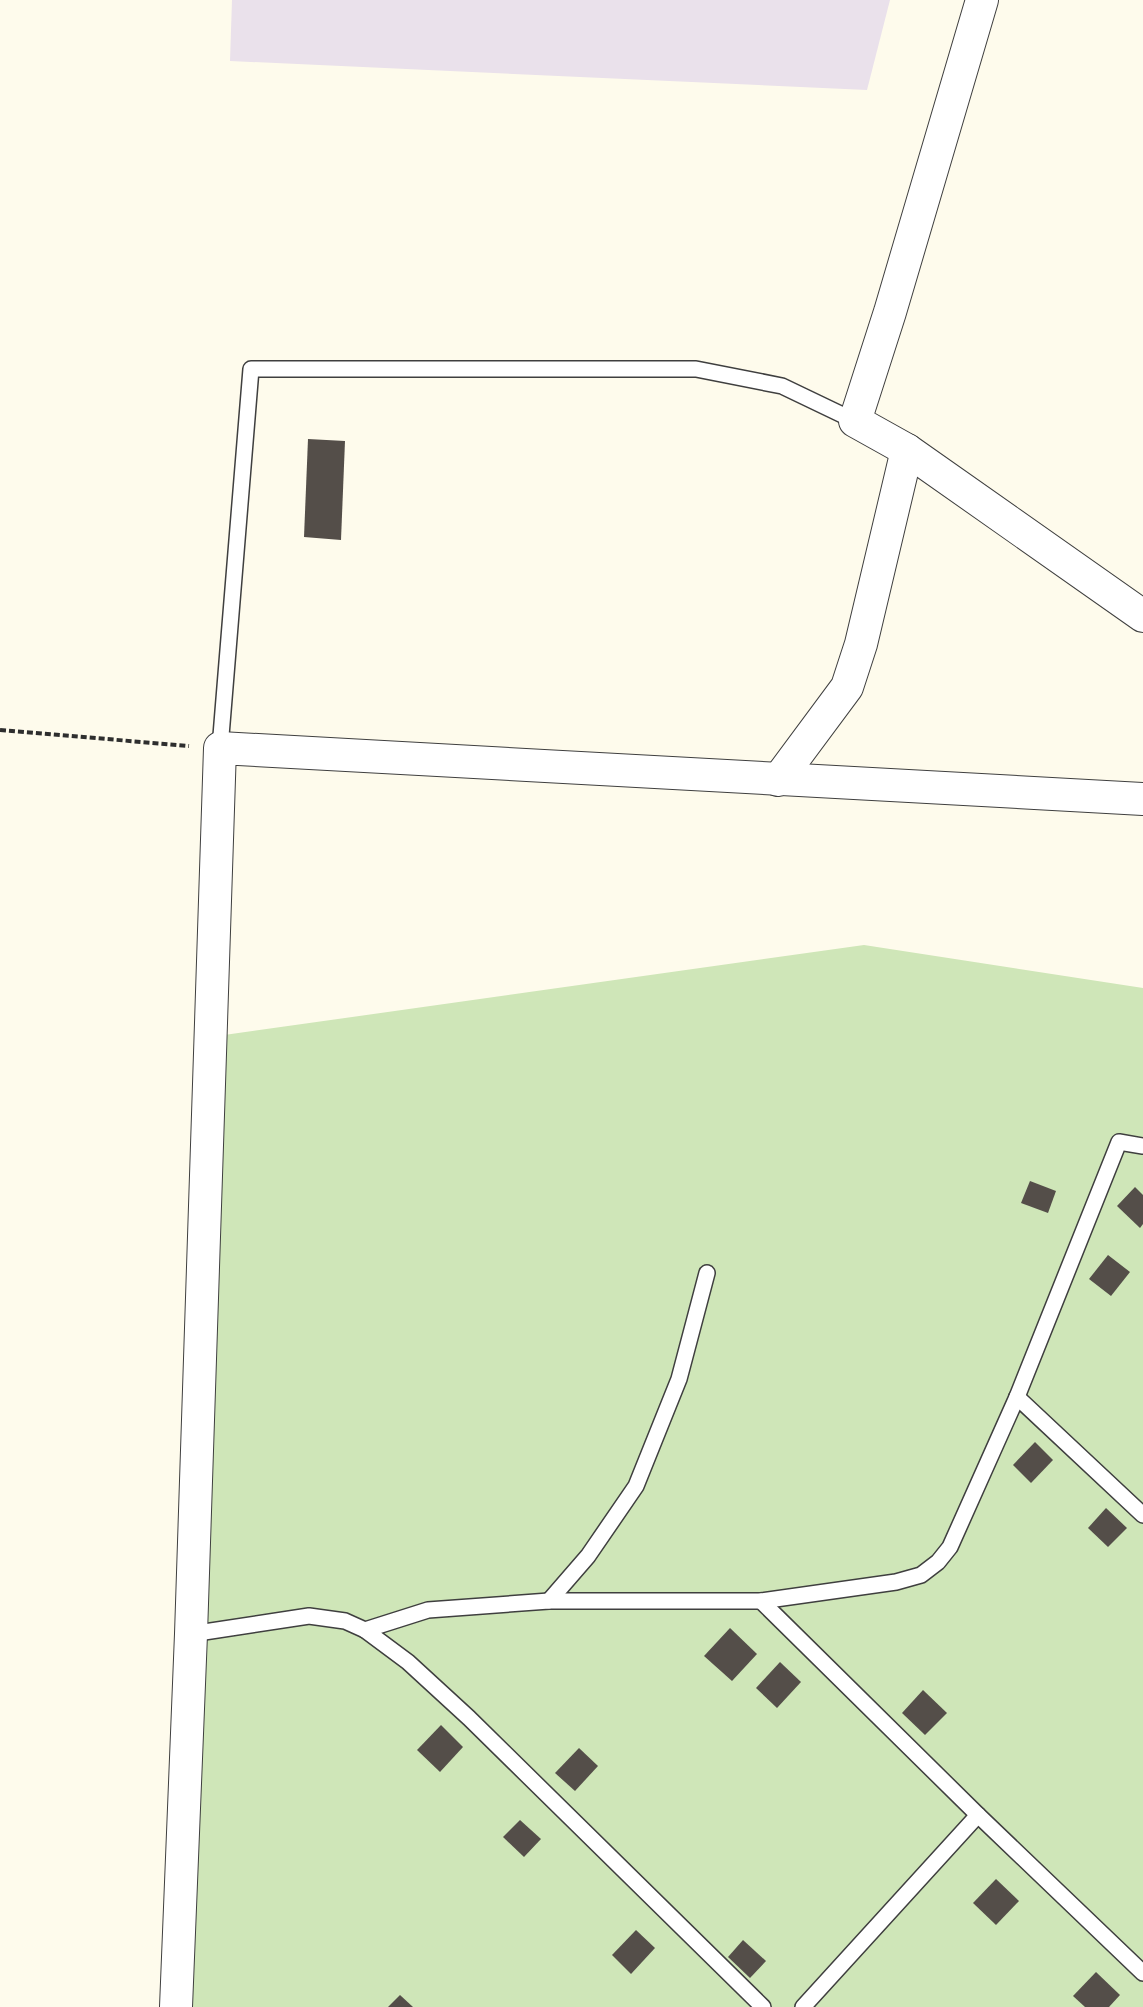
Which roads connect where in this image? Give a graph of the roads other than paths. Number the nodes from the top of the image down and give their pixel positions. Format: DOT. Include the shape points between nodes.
graph roads {
  1 [pos="982,0"];
  2 [pos="855,421"];
  3 [pos="907,450"];
  4 [pos="1143,616"];
  5 [pos="220,748"];
  6 [pos="778,780"];
  7 [pos="1143,799"];
  8 [pos="1143,1146"];
  9 [pos="707,1273"];
  10 [pos="1017,1397"];
  11 [pos="1143,1515"];
  12 [pos="761,1601"];
  13 [pos="549,1602"];
  14 [pos="366,1630"];
  15 [pos="191,1634"];
  16 [pos="978,1815"];
  17 [pos="1143,1972"];
  18 [pos="176,2007"];
  19 [pos="763,2007"];
  20 [pos="803,2007"];
  1 -- 2 [label="street"];
  2 -- 3 [label="street"];
  2 -- 5 [label="lane" via="782,386 696,369 251,369"];
  3 -- 4 [label="street"];
  3 -- 6 [label="street" via="861,644 847,687"];
  5 -- 6 [label="street"];
  5 -- 15 [label="street"];
  6 -- 7 [label="street"];
  8 -- 10 [label="lane" via="1119,1142"];
  9 -- 13 [label="lane" via="679,1379 636,1486 588,1556"];
  10 -- 11 [label="lane"];
  10 -- 12 [label="lane" via="950,1547 938,1562 921,1575 896,1582"];
  12 -- 13 [label="lane"];
  12 -- 16 [label="lane"];
  13 -- 14 [label="lane" via="428,1610"];
  14 -- 15 [label="lane" via="345,1621 309,1616"];
  14 -- 19 [label="lane" via="469,1718"];
  15 -- 18 [label="street"];
  16 -- 17 [label="lane"];
  16 -- 20 [label="lane"];
}
